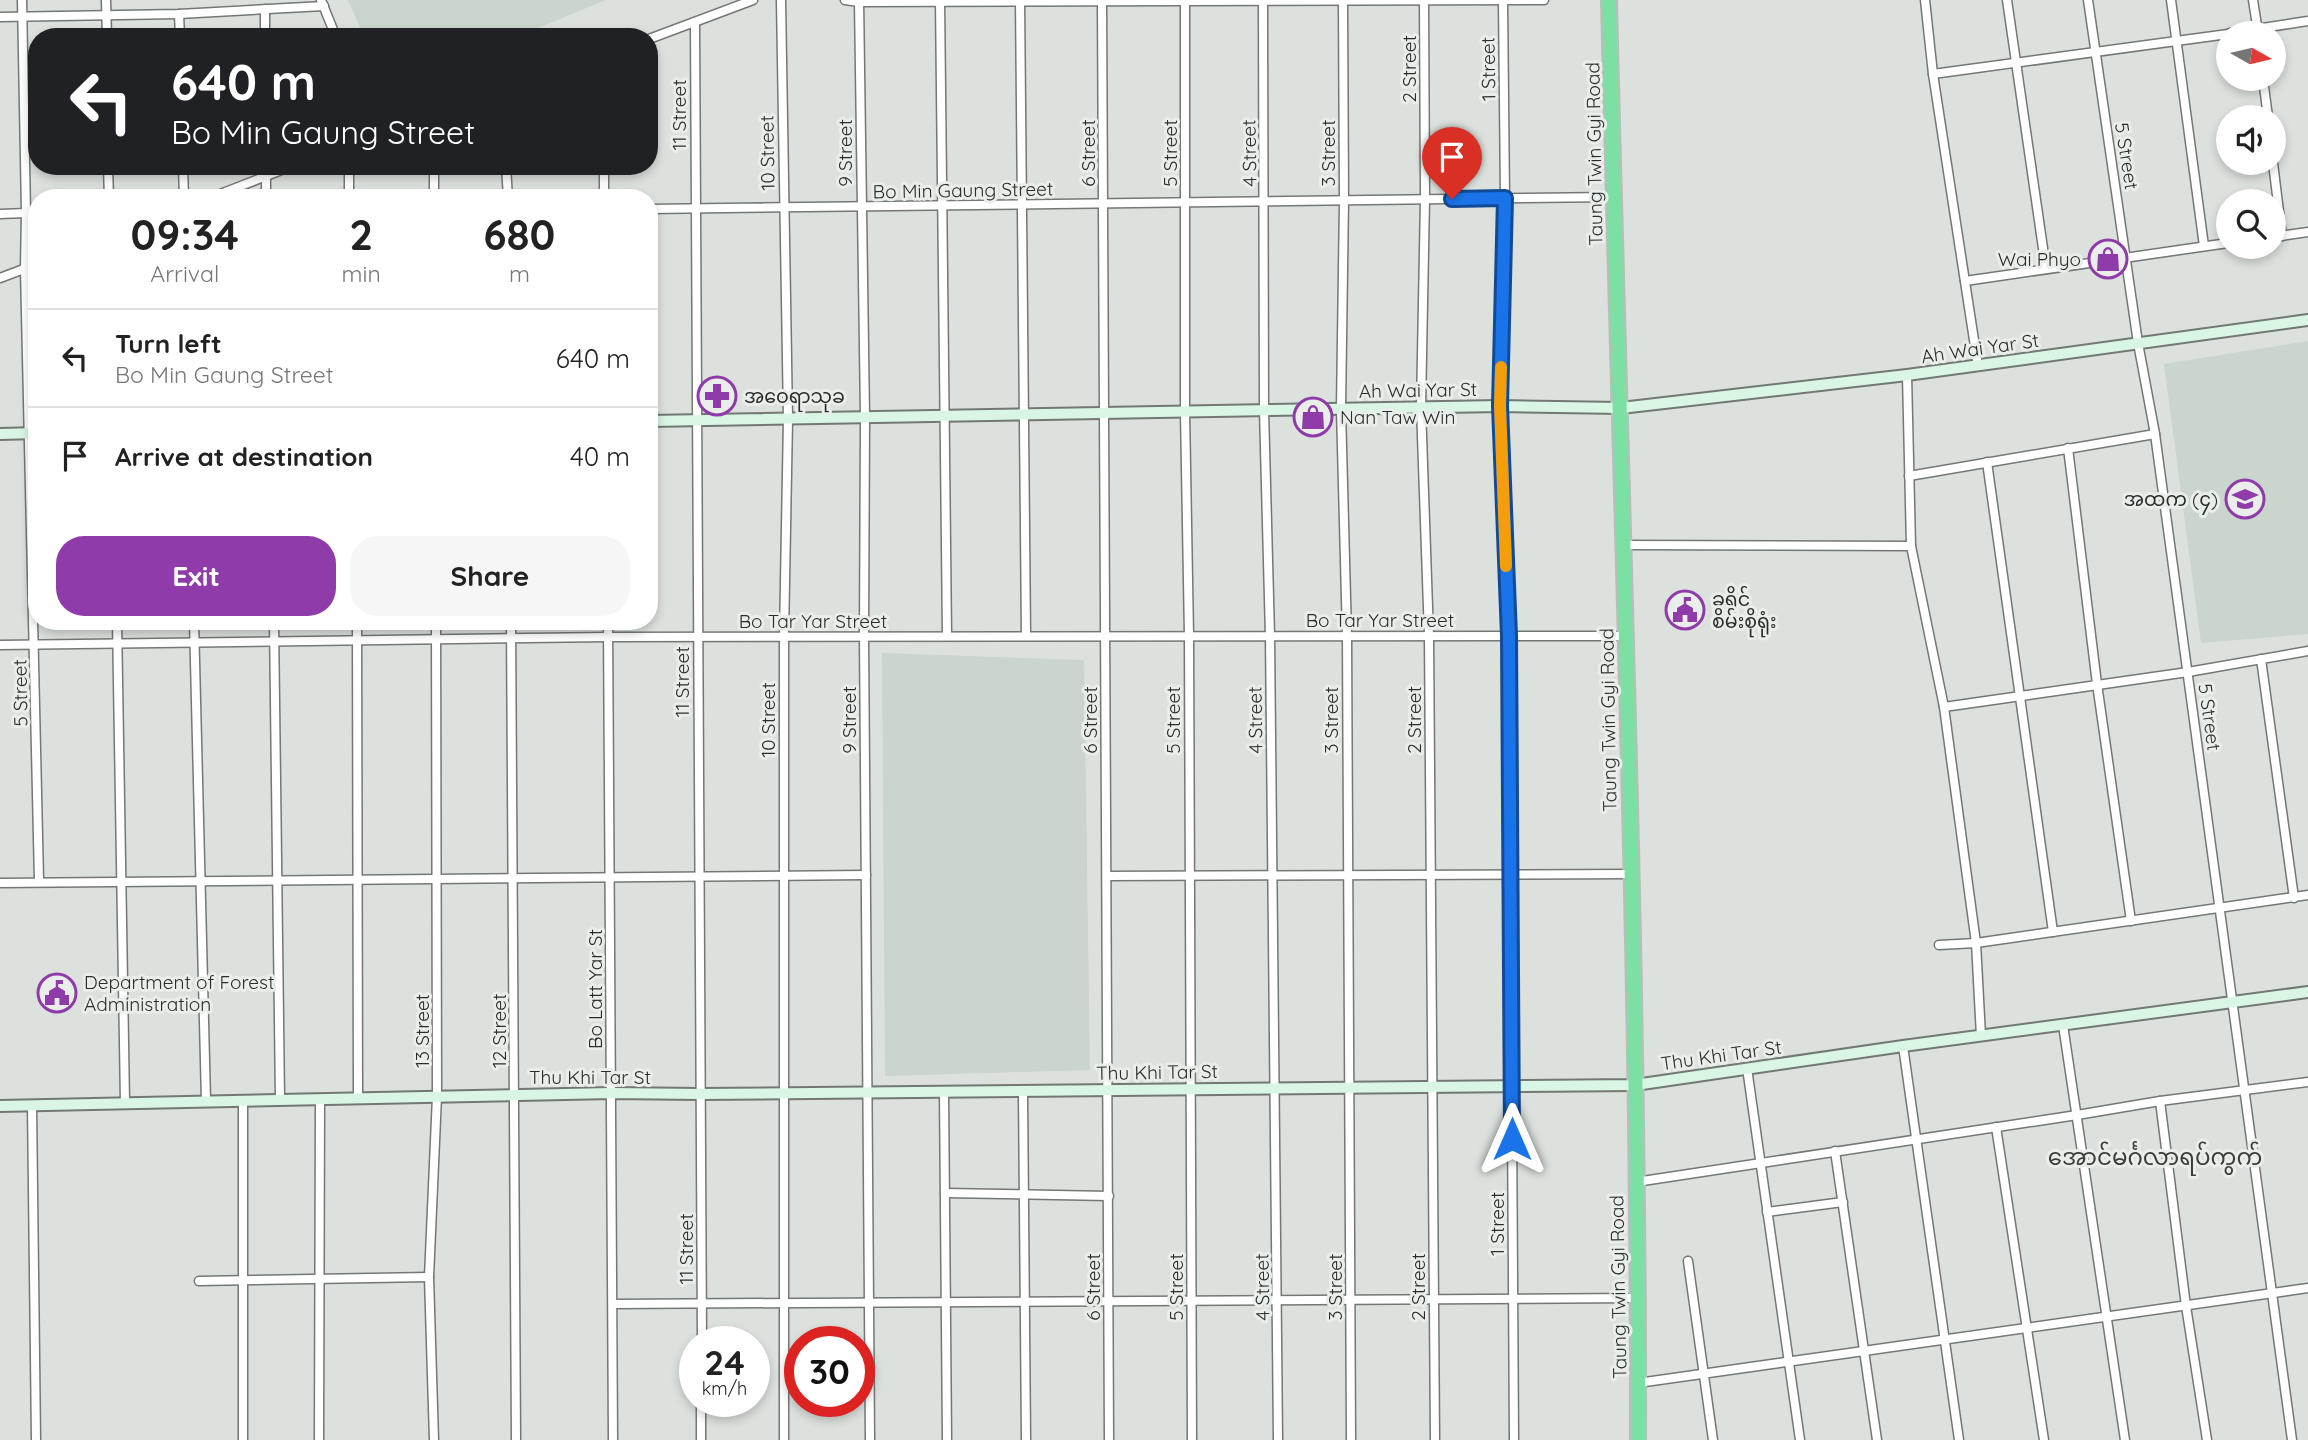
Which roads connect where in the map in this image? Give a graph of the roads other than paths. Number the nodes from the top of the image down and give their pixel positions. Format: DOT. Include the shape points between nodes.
graph roads {
  1 [pos="22,0"];
  2 [pos="106,0"];
  3 [pos="753,0"];
  4 [pos="781,0"];
  5 [pos="845,0"];
  6 [pos="1263,0"];
  7 [pos="1343,0"];
  8 [pos="1424,0"];
  9 [pos="1503,0"];
  10 [pos="1544,0"];
  11 [pos="1609,0"];
  12 [pos="1925,0"];
  13 [pos="2007,0"];
  14 [pos="2088,0"];
  15 [pos="2172,0"];
  16 [pos="2253,0"];
  17 [pos="859,1"];
  18 [pos="940,1"];
  19 [pos="1020,1"];
  20 [pos="1102,1"];
  21 [pos="1185,1"];
  22 [pos="322,3"];
  23 [pos="265,9"];
  24 [pos="179,13"];
  25 [pos="107,15"];
  26 [pos="0,17"];
  27 [pos="22,17"];
  28 [pos="2256,21"];
  29 [pos="2308,21"];
  30 [pos="695,22"];
  31 [pos="2286,25"];
  32 [pos="107,28"];
  33 [pos="180,28"];
  34 [pos="265,28"];
  35 [pos="332,28"];
  36 [pos="658,35"];
  37 [pos="2216,35"];
  38 [pos="2177,41"];
  39 [pos="2095,51"];
  40 [pos="2015,61"];
  41 [pos="1933,74"];
  42 [pos="258,175"];
  43 [pos="228,189"];
  44 [pos="1614,197"];
  45 [pos="1505,198"];
  46 [pos="1425,199"];
  47 [pos="1344,200"];
  48 [pos="1265,202"];
  49 [pos="1186,203"];
  50 [pos="1104,204"];
  51 [pos="1022,205"];
  52 [pos="942,206"];
  53 [pos="783,207"];
  54 [pos="861,207"];
  55 [pos="658,209"];
  56 [pos="696,209"];
  57 [pos="26,213"];
  58 [pos="0,214"];
  59 [pos="2308,232"];
  60 [pos="2286,236"];
  61 [pos="2216,244"];
  62 [pos="2204,246"];
  63 [pos="2126,257"];
  64 [pos="28,268"];
  65 [pos="25,269"];
  66 [pos="2046,269"];
  67 [pos="0,278"];
  68 [pos="1965,281"];
  69 [pos="2308,320"];
  70 [pos="28,324"];
  71 [pos="2138,343"];
  72 [pos="1978,366"];
  73 [pos="1907,375"];
  74 [pos="1500,406"];
  75 [pos="1421,407"];
  76 [pos="1621,408"];
  77 [pos="1341,409"];
  78 [pos="1264,410"];
  79 [pos="1185,412"];
  80 [pos="1104,413"];
  81 [pos="1024,415"];
  82 [pos="946,416"];
  83 [pos="865,418"];
  84 [pos="697,419"];
  85 [pos="788,419"];
  86 [pos="658,421"];
  87 [pos="28,433"];
  88 [pos="0,434"];
  89 [pos="2155,434"];
  90 [pos="2068,449"];
  91 [pos="1987,462"];
  92 [pos="1909,476"];
  93 [pos="1624,545"];
  94 [pos="1911,546"];
  95 [pos="34,630"];
  96 [pos="117,630"];
  97 [pos="194,630"];
  98 [pos="274,630"];
  99 [pos="357,630"];
  100 [pos="436,630"];
  101 [pos="512,630"];
  102 [pos="608,630"];
  103 [pos="784,636"];
  104 [pos="864,636"];
  105 [pos="947,636"];
  106 [pos="1026,636"];
  107 [pos="1106,636"];
  108 [pos="1189,636"];
  109 [pos="1270,636"];
  110 [pos="1347,636"];
  111 [pos="1429,636"];
  112 [pos="1509,636"];
  113 [pos="1625,636"];
  114 [pos="608,637"];
  115 [pos="698,637"];
  116 [pos="436,639"];
  117 [pos="512,639"];
  118 [pos="358,641"];
  119 [pos="274,642"];
  120 [pos="195,643"];
  121 [pos="118,644"];
  122 [pos="0,645"];
  123 [pos="34,645"];
  124 [pos="2308,651"];
  125 [pos="2261,659"];
  126 [pos="2188,672"];
  127 [pos="2097,684"];
  128 [pos="2020,696"];
  129 [pos="1944,707"];
  130 [pos="1630,874"];
  131 [pos="866,875"];
  132 [pos="1348,875"];
  133 [pos="1431,875"];
  134 [pos="1510,875"];
  135 [pos="699,876"];
  136 [pos="784,876"];
  137 [pos="1107,876"];
  138 [pos="1190,876"];
  139 [pos="1273,876"];
  140 [pos="610,877"];
  141 [pos="437,878"];
  142 [pos="513,878"];
  143 [pos="277,879"];
  144 [pos="358,879"];
  145 [pos="201,880"];
  146 [pos="39,881"];
  147 [pos="122,881"];
  148 [pos="0,883"];
  149 [pos="2308,895"];
  150 [pos="2294,898"];
  151 [pos="2220,909"];
  152 [pos="2131,921"];
  153 [pos="2053,933"];
  154 [pos="1976,943"];
  155 [pos="1940,945"];
  156 [pos="2308,992"];
  157 [pos="2233,1002"];
  158 [pos="2063,1025"];
  159 [pos="1981,1036"];
  160 [pos="1903,1046"];
  161 [pos="1747,1068"];
  162 [pos="2308,1082"];
  163 [pos="1635,1085"];
  164 [pos="1512,1086"];
  165 [pos="1433,1087"];
  166 [pos="1350,1088"];
  167 [pos="1275,1089"];
  168 [pos="1108,1090"];
  169 [pos="1191,1090"];
  170 [pos="2245,1090"];
  171 [pos="1024,1091"];
  172 [pos="944,1092"];
  173 [pos="611,1093"];
  174 [pos="784,1093"];
  175 [pos="868,1093"];
  176 [pos="701,1094"];
  177 [pos="515,1095"];
  178 [pos="438,1097"];
  179 [pos="358,1098"];
  180 [pos="320,1099"];
  181 [pos="279,1100"];
  182 [pos="206,1101"];
  183 [pos="243,1101"];
  184 [pos="2160,1101"];
  185 [pos="125,1103"];
  186 [pos="32,1105"];
  187 [pos="0,1106"];
  188 [pos="2077,1115"];
  189 [pos="1996,1128"];
  190 [pos="1917,1139"];
  191 [pos="1835,1151"];
  192 [pos="1760,1162"];
  193 [pos="1636,1182"];
  194 [pos="945,1193"];
  195 [pos="1024,1194"];
  196 [pos="1109,1196"];
  197 [pos="1843,1202"];
  198 [pos="1767,1212"];
  199 [pos="1688,1261"];
  200 [pos="429,1277"];
  201 [pos="320,1280"];
  202 [pos="199,1281"];
  203 [pos="243,1281"];
  204 [pos="2308,1288"];
  205 [pos="2272,1292"];
  206 [pos="1637,1298"];
  207 [pos="1434,1299"];
  208 [pos="1514,1299"];
  209 [pos="1278,1300"];
  210 [pos="1351,1300"];
  211 [pos="1109,1301"];
  212 [pos="1192,1301"];
  213 [pos="946,1302"];
  214 [pos="1026,1302"];
  215 [pos="785,1303"];
  216 [pos="869,1303"];
  217 [pos="613,1304"];
  218 [pos="702,1304"];
  219 [pos="2186,1306"];
  220 [pos="2107,1317"];
  221 [pos="702,1326"];
  222 [pos="2026,1328"];
  223 [pos="1945,1340"];
  224 [pos="1864,1351"];
  225 [pos="1788,1362"];
  226 [pos="1705,1374"];
  227 [pos="1638,1383"];
  228 [pos="701,1417"];
  229 [pos="36,1440"];
  230 [pos="243,1440"];
  231 [pos="319,1440"];
  232 [pos="434,1440"];
  233 [pos="516,1440"];
  234 [pos="613,1440"];
  235 [pos="701,1440"];
  236 [pos="784,1440"];
  237 [pos="870,1440"];
  238 [pos="947,1440"];
  239 [pos="1026,1440"];
  240 [pos="1109,1440"];
  241 [pos="1192,1440"];
  242 [pos="1278,1440"];
  243 [pos="1351,1440"];
  244 [pos="1435,1440"];
  245 [pos="1514,1440"];
  246 [pos="1638,1440"];
  247 [pos="1713,1440"];
  248 [pos="1800,1440"];
  249 [pos="1877,1440"];
  250 [pos="1959,1440"];
  251 [pos="2043,1440"];
  252 [pos="2125,1440"];
  253 [pos="2207,1440"];
  254 [pos="2292,1440"];
  1 -- 27 [label="street, 5 Street"];
  2 -- 25 [label="street"];
  3 -- 30 [label="street"];
  4 -- 53 [label="street, 10 Street"];
  5 -- 17 [label="street"];
  6 -- 7 [label="street"];
  6 -- 21 [label="street"];
  6 -- 48 [label="street, 4 Street"];
  7 -- 8 [label="street"];
  7 -- 47 [label="street, 3 Street"];
  8 -- 9 [label="street"];
  8 -- 46 [label="street, 2 Street"];
  9 -- 10 [label="street"];
  9 -- 45 [label="street, 1 Street"];
  11 -- 44 [label="highway, Taung Twin Gyi Road"];
  12 -- 41 [label="street"];
  13 -- 40 [label="street"];
  14 -- 39 [label="street, 5 Street"];
  15 -- 38 [label="street"];
  16 -- 28 [label="street"];
  17 -- 18 [label="street"];
  17 -- 54 [label="street, 9 Street"];
  18 -- 19 [label="street"];
  18 -- 52 [label="street"];
  19 -- 20 [label="street"];
  19 -- 51 [label="street"];
  20 -- 21 [label="street"];
  20 -- 50 [label="street, 6 Street"];
  21 -- 49 [label="street, 5 Street"];
  22 -- 23 [label="street"];
  22 -- 35 [label="street"];
  23 -- 24 [label="street"];
  23 -- 34 [label="street"];
  24 -- 25 [label="street"];
  24 -- 33 [label="street"];
  25 -- 27 [label="street"];
  25 -- 32 [label="street"];
  26 -- 27 [label="street"];
  27 -- 57 [label="street, 5 Street"];
  29 -- 31 [label="street"];
  30 -- 36 [label="street"];
  30 -- 56 [label="street, 11 Street"];
  37 -- 38 [label="street"];
  38 -- 39 [label="street"];
  38 -- 62 [label="street"];
  39 -- 40 [label="street"];
  39 -- 63 [label="street, 5 Street"];
  40 -- 41 [label="street"];
  40 -- 66 [label="street"];
  41 -- 68 [label="street"];
  42 -- 43 [label="street"];
  44 -- 45 [label="street, Bo Min Gaung Street"];
  44 -- 76 [label="highway, Taung Twin Gyi Road"];
  45 -- 46 [label="street, Bo Min Gaung Street"];
  45 -- 74 [label="street, 1 Street"];
  46 -- 47 [label="street, Bo Min Gaung Street"];
  46 -- 75 [label="street, 2 Street"];
  47 -- 48 [label="street, Bo Min Gaung Street"];
  47 -- 77 [label="street, 3 Street"];
  48 -- 49 [label="street, Bo Min Gaung Street"];
  48 -- 78 [label="street, 4 Street"];
  49 -- 50 [label="street, Bo Min Gaung Street"];
  49 -- 79 [label="street, 5 Street"];
  50 -- 51 [label="street, Bo Min Gaung Street"];
  50 -- 80 [label="street, 6 Street"];
  51 -- 52 [label="street, Bo Min Gaung Street"];
  51 -- 81 [label="street"];
  52 -- 54 [label="street, Bo Min Gaung Street"];
  52 -- 82 [label="street"];
  53 -- 54 [label="street, Bo Min Gaung Street"];
  53 -- 56 [label="street, Bo Min Gaung Street"];
  53 -- 85 [label="street, 10 Street"];
  54 -- 83 [label="street, 9 Street"];
  55 -- 56 [label="street, Bo Min Gaung Street"];
  56 -- 84 [label="street, 11 Street"];
  57 -- 58 [label="street"];
  57 -- 65 [label="street, 5 Street"];
  59 -- 60 [label="street"];
  61 -- 62 [label="street"];
  62 -- 63 [label="street"];
  63 -- 66 [label="street"];
  63 -- 71 [label="street, 5 Street"];
  64 -- 65 [label="street"];
  65 -- 67 [label="street"];
  65 -- 70 [label="street, 5 Street"];
  66 -- 68 [label="street"];
  68 -- 72 [label="street"];
  69 -- 71 [label="street, Ah Wai Yar St"];
  71 -- 72 [label="street, Ah Wai Yar St"];
  71 -- 89 [label="street, 5 Street"];
  72 -- 73 [label="street, Ah Wai Yar St"];
  73 -- 76 [label="street, Ah Wai Yar St"];
  73 -- 92 [label="street"];
  74 -- 75 [label="street, Ah Wai Yar St"];
  74 -- 76 [label="street, Ah Wai Yar St"];
  74 -- 112 [label="street, 1 Street"];
  75 -- 77 [label="street, Ah Wai Yar St"];
  75 -- 111 [label="street, 2 Street"];
  76 -- 93 [label="highway, Taung Twin Gyi Road"];
  77 -- 78 [label="street, Ah Wai Yar St"];
  77 -- 110 [label="street, 3 Street"];
  78 -- 79 [label="street, Ah Wai Yar St"];
  78 -- 109 [label="street, 4 Street"];
  79 -- 80 [label="street, Ah Wai Yar St"];
  79 -- 108 [label="street, 5 Street"];
  80 -- 81 [label="street, Ah Wai Yar St"];
  80 -- 107 [label="street, 6 Street"];
  81 -- 82 [label="street, Ah Wai Yar St"];
  81 -- 106 [label="street"];
  82 -- 83 [label="street, Ah Wai Yar St"];
  82 -- 105 [label="street"];
  83 -- 85 [label="street, Ah Wai Yar St"];
  83 -- 104 [label="street, 9 Street"];
  84 -- 85 [label="street, Ah Wai Yar St"];
  84 -- 86 [label="street, Ah Wai Yar St"];
  84 -- 115 [label="street, 11 Street"];
  85 -- 103 [label="street, 10 Street"];
  87 -- 88 [label="street"];
  89 -- 90 [label="street"];
  89 -- 126 [label="street, 5 Street"];
  90 -- 91 [label="street"];
  90 -- 127 [label="street"];
  91 -- 92 [label="street"];
  91 -- 128 [label="street"];
  92 -- 94 [label="street"];
  93 -- 94 [label="street"];
  93 -- 113 [label="highway, Taung Twin Gyi Road"];
  94 -- 129 [label="street"];
  95 -- 123 [label="street, 5 Street"];
  96 -- 121 [label="street"];
  97 -- 120 [label="street"];
  98 -- 119 [label="street"];
  99 -- 118 [label="street"];
  100 -- 116 [label="street, 13 Street"];
  101 -- 117 [label="street, 12 Street"];
  102 -- 114 [label="street, Bo Latt Yar St"];
  103 -- 104 [label="street, Bo Tar Yar Street"];
  103 -- 115 [label="street, Bo Tar Yar Street"];
  103 -- 136 [label="street, 10 Street"];
  104 -- 105 [label="street, Bo Tar Yar Street"];
  104 -- 131 [label="street, 9 Street"];
  105 -- 106 [label="street, Bo Tar Yar Street"];
  106 -- 107 [label="street, Bo Tar Yar Street"];
  107 -- 108 [label="street, Bo Tar Yar Street"];
  107 -- 137 [label="street, 6 Street"];
  108 -- 109 [label="street, Bo Tar Yar Street"];
  108 -- 138 [label="street, 5 Street"];
  109 -- 110 [label="street, Bo Tar Yar Street"];
  109 -- 139 [label="street, 4 Street"];
  110 -- 111 [label="street, Bo Tar Yar Street"];
  110 -- 132 [label="street, 3 Street"];
  111 -- 112 [label="street, Bo Tar Yar Street"];
  111 -- 133 [label="street, 2 Street"];
  112 -- 113 [label="street, Bo Tar Yar Street"];
  112 -- 134 [label="street, 1 Street"];
  113 -- 130 [label="highway, Taung Twin Gyi Road"];
  114 -- 115 [label="street, Bo Tar Yar Street"];
  114 -- 117 [label="street, Bo Tar Yar Street"];
  114 -- 140 [label="street, Bo Latt Yar St"];
  115 -- 135 [label="street, 11 Street"];
  116 -- 117 [label="street, Bo Tar Yar Street"];
  116 -- 118 [label="street, Bo Tar Yar Street"];
  116 -- 141 [label="street, 13 Street"];
  117 -- 142 [label="street, 12 Street"];
  118 -- 119 [label="street, Bo Tar Yar Street"];
  118 -- 144 [label="street"];
  119 -- 120 [label="street, Bo Tar Yar Street"];
  119 -- 143 [label="street"];
  120 -- 121 [label="street, Bo Tar Yar Street"];
  120 -- 145 [label="street"];
  121 -- 123 [label="street, Bo Tar Yar Street"];
  121 -- 147 [label="street"];
  122 -- 123 [label="street, Bo Tar Yar Street"];
  123 -- 146 [label="street, 5 Street"];
  124 -- 125 [label="street"];
  125 -- 126 [label="street"];
  125 -- 150 [label="street"];
  126 -- 127 [label="street"];
  126 -- 151 [label="street, 5 Street"];
  127 -- 128 [label="street"];
  127 -- 152 [label="street"];
  128 -- 129 [label="street"];
  128 -- 153 [label="street"];
  129 -- 154 [label="street"];
  130 -- 134 [label="street"];
  130 -- 163 [label="highway, Taung Twin Gyi Road"];
  131 -- 136 [label="street"];
  131 -- 175 [label="street, 9 Street"];
  132 -- 133 [label="street"];
  132 -- 139 [label="street"];
  132 -- 166 [label="street, 3 Street"];
  133 -- 134 [label="street"];
  133 -- 165 [label="street, 2 Street"];
  134 -- 164 [label="street, 1 Street"];
  135 -- 136 [label="street"];
  135 -- 140 [label="street"];
  135 -- 176 [label="street, 11 Street"];
  136 -- 174 [label="street, 10 Street"];
  137 -- 138 [label="street"];
  137 -- 168 [label="street, 6 Street"];
  138 -- 139 [label="street"];
  138 -- 169 [label="street, 5 Street"];
  139 -- 167 [label="street, 4 Street"];
  140 -- 142 [label="street"];
  140 -- 173 [label="street, Bo Latt Yar St"];
  141 -- 142 [label="street"];
  141 -- 144 [label="street"];
  141 -- 178 [label="street, 13 Street"];
  142 -- 177 [label="street, 12 Street"];
  143 -- 144 [label="street"];
  143 -- 145 [label="street"];
  143 -- 181 [label="street"];
  144 -- 179 [label="street"];
  145 -- 147 [label="street"];
  145 -- 182 [label="street"];
  146 -- 147 [label="street"];
  146 -- 148 [label="street"];
  147 -- 185 [label="street"];
  149 -- 150 [label="street"];
  150 -- 151 [label="street"];
  151 -- 152 [label="street"];
  151 -- 157 [label="street, 5 Street"];
  152 -- 153 [label="street"];
  153 -- 154 [label="street"];
  154 -- 155 [label="street"];
  154 -- 159 [label="street"];
  156 -- 157 [label="street, Thu Khi Tar St"];
  157 -- 158 [label="street, Thu Khi Tar St"];
  157 -- 170 [label="street, 5 Street"];
  158 -- 159 [label="street, Thu Khi Tar St"];
  158 -- 188 [label="street"];
  159 -- 160 [label="street, Thu Khi Tar St"];
  160 -- 161 [label="street, Thu Khi Tar St"];
  160 -- 190 [label="street"];
  161 -- 163 [label="street, Thu Khi Tar St"];
  161 -- 192 [label="street"];
  162 -- 170 [label="street"];
  163 -- 164 [label="street, Thu Khi Tar St"];
  163 -- 193 [label="highway, Taung Twin Gyi Road"];
  164 -- 165 [label="street, Thu Khi Tar St"];
  164 -- 208 [label="street, 1 Street"];
  165 -- 166 [label="street, Thu Khi Tar St"];
  165 -- 207 [label="street, 2 Street"];
  166 -- 167 [label="street, Thu Khi Tar St"];
  166 -- 210 [label="street, 3 Street"];
  167 -- 169 [label="street, Thu Khi Tar St"];
  167 -- 209 [label="street, 4 Street"];
  168 -- 169 [label="street, Thu Khi Tar St"];
  168 -- 171 [label="street, Thu Khi Tar St"];
  168 -- 196 [label="street, 6 Street"];
  169 -- 212 [label="street, 5 Street"];
  170 -- 184 [label="street"];
  170 -- 205 [label="street, 5 Street"];
  171 -- 172 [label="street, Thu Khi Tar St"];
  171 -- 195 [label="street"];
  172 -- 175 [label="street, Thu Khi Tar St"];
  172 -- 194 [label="street"];
  173 -- 176 [label="street, Thu Khi Tar St"];
  173 -- 177 [label="street, Thu Khi Tar St"];
  173 -- 217 [label="street, Bo Latt Yar St"];
  174 -- 175 [label="street, Thu Khi Tar St"];
  174 -- 176 [label="street, Thu Khi Tar St"];
  174 -- 215 [label="street, 10 Street"];
  175 -- 216 [label="street, 9 Street"];
  176 -- 218 [label="street, 11 Street"];
  177 -- 178 [label="street, Thu Khi Tar St"];
  177 -- 233 [label="street, 12 Street"];
  178 -- 179 [label="street, Thu Khi Tar St"];
  178 -- 200 [label="street, 13 Street"];
  179 -- 180 [label="street, Thu Khi Tar St"];
  180 -- 181 [label="street, Thu Khi Tar St"];
  180 -- 201 [label="street"];
  181 -- 183 [label="street, Thu Khi Tar St"];
  182 -- 183 [label="street, Thu Khi Tar St"];
  182 -- 185 [label="street, Thu Khi Tar St"];
  183 -- 203 [label="street"];
  184 -- 188 [label="street"];
  184 -- 219 [label="street"];
  185 -- 186 [label="street, Thu Khi Tar St"];
  186 -- 187 [label="street, Thu Khi Tar St"];
  186 -- 229 [label="street"];
  188 -- 189 [label="street"];
  188 -- 220 [label="street"];
  189 -- 190 [label="street"];
  189 -- 222 [label="street"];
  190 -- 191 [label="street"];
  190 -- 223 [label="street"];
  191 -- 192 [label="street"];
  191 -- 197 [label="street"];
  192 -- 193 [label="street"];
  192 -- 198 [label="street"];
  193 -- 206 [label="highway, Taung Twin Gyi Road"];
  194 -- 195 [label="street"];
  194 -- 213 [label="street"];
  195 -- 196 [label="street"];
  195 -- 214 [label="street"];
  196 -- 211 [label="street, 6 Street"];
  197 -- 198 [label="street"];
  197 -- 224 [label="street"];
  198 -- 225 [label="street"];
  199 -- 226 [label="street"];
  200 -- 201 [label="street"];
  200 -- 232 [label="street, 13 Street"];
  201 -- 203 [label="street"];
  201 -- 231 [label="street"];
  202 -- 203 [label="street"];
  203 -- 230 [label="street"];
  204 -- 205 [label="street"];
  205 -- 219 [label="street"];
  205 -- 254 [label="street, 5 Street"];
  206 -- 208 [label="street"];
  206 -- 227 [label="highway, Taung Twin Gyi Road"];
  207 -- 208 [label="street"];
  207 -- 210 [label="street"];
  207 -- 244 [label="street, 2 Street"];
  208 -- 245 [label="street, 1 Street"];
  209 -- 210 [label="street"];
  209 -- 212 [label="street"];
  209 -- 242 [label="street, 4 Street"];
  210 -- 243 [label="street, 3 Street"];
  211 -- 212 [label="street"];
  211 -- 214 [label="street"];
  211 -- 240 [label="street, 6 Street"];
  212 -- 241 [label="street, 5 Street"];
  213 -- 214 [label="street"];
  213 -- 216 [label="street"];
  213 -- 238 [label="street"];
  214 -- 239 [label="street"];
  215 -- 216 [label="street"];
  215 -- 218 [label="street"];
  215 -- 236 [label="street, 10 Street"];
  216 -- 237 [label="street, 9 Street"];
  217 -- 218 [label="street"];
  217 -- 234 [label="street, Bo Latt Yar St"];
  218 -- 221 [label="street, 11 Street"];
  219 -- 220 [label="street"];
  219 -- 253 [label="street"];
  220 -- 222 [label="street"];
  220 -- 252 [label="street"];
  222 -- 223 [label="street"];
  222 -- 251 [label="street"];
  223 -- 224 [label="street"];
  223 -- 250 [label="street"];
  224 -- 225 [label="street"];
  224 -- 249 [label="street"];
  225 -- 226 [label="street"];
  225 -- 248 [label="street"];
  226 -- 227 [label="street"];
  226 -- 247 [label="street"];
  227 -- 246 [label="highway, Taung Twin Gyi Road"];
  228 -- 235 [label="street"];
}
